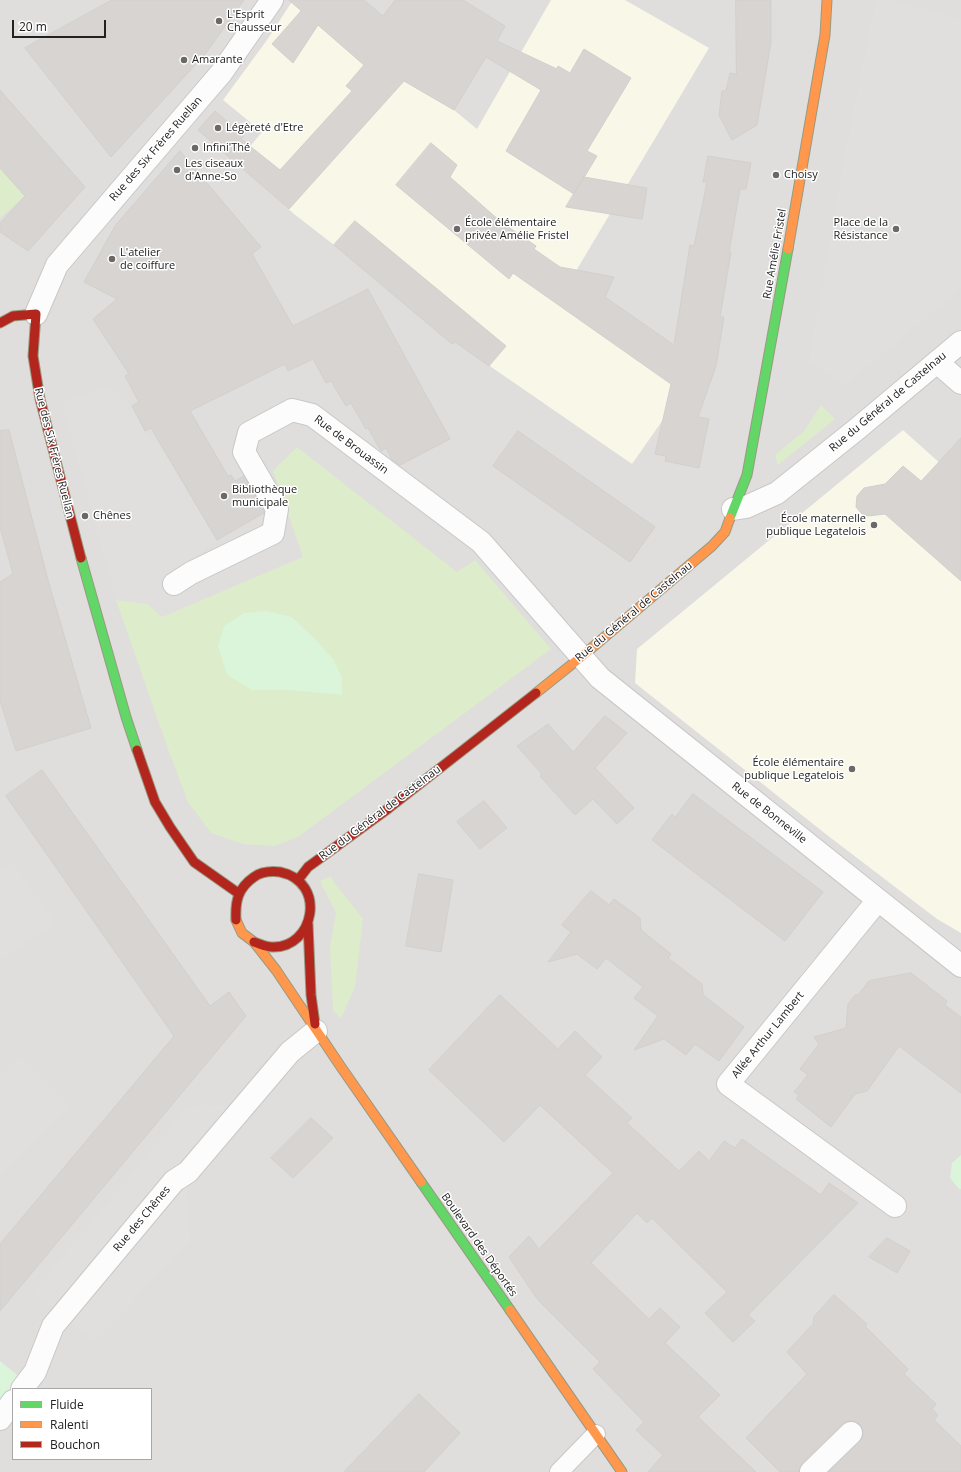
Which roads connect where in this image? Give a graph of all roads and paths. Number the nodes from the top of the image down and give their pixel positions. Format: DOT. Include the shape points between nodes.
graph roads {
  1 [pos="272,0"];
  2 [pos="827,0"];
  3 [pos="36,314"];
  4 [pos="0,323"];
  5 [pos="961,342"];
  6 [pos="937,362"];
  7 [pos="961,383"];
  8 [pos="733,509"];
  9 [pos="174,584"];
  10 [pos="581,657"];
  11 [pos="298,880"];
  12 [pos="238,893"];
  13 [pos="878,900"];
  14 [pos="308,924"];
  15 [pos="254,942"];
  16 [pos="961,966"];
  17 [pos="316,1031"];
  18 [pos="896,1206"];
  19 [pos="23,1388"];
  20 [pos="12,1402"];
  21 [pos="0,1419"];
  22 [pos="851,1433"];
  23 [pos="596,1434"];
  24 [pos="559,1472"];
  25 [pos="622,1472"];
  26 [pos="811,1472"];
  1 -- 3 [label="street, Rue des Six Frères Ruellan" via="222,72 57,265"];
  2 -- 8 [label="main road, Rue Amélie Fristel" via="819,72 754,440 747,475"];
  3 -- 4 [label="main road" via="19,314"];
  3 -- 12 [label="main road, Rue des Six Frères Ruellan" via="33,356 40,399 86,577 147,780 155,802 194,862"];
  5 -- 6 [label="street, Rue du Général de Castelnau"];
  6 -- 7 [label="street"];
  6 -- 8 [label="street, Rue du Général de Castelnau" via="777,493 751,505"];
  8 -- 10 [label="main road, Rue du Général de Castelnau" via="725,532 712,546"];
  9 -- 10 [label="street, Rue de Brouassin" via="273,533 276,509 244,452 249,434 292,410 312,415 481,542"];
  10 -- 11 [label="main road, Rue du Général de Castelnau" via="389,808 308,867"];
  10 -- 13 [label="street, Rue de Bonneville" via="600,678"];
  11 -- 12 [label="main road" via="288,874 265,871 254,875"];
  11 -- 14 [label="main road" via="307,890 311,903"];
  12 -- 15 [label="main road" via="235,905 236,918 241,930"];
  13 -- 16 [label="street, Rue de Bonneville"];
  13 -- 18 [label="street, Allée Arthur Lambert" via="728,1084"];
  14 -- 15 [label="main road" via="298,938 287,945 274,948"];
  14 -- 17 [label="main road, Boulevard des Déportés" via="311,995"];
  15 -- 17 [label="main road, Boulevard des Déportés" via="276,970"];
  17 -- 19 [label="street, Rue des Chênes" via="290,1052 188,1172 174,1181 53,1326 35,1372"];
  17 -- 23 [label="main road, Boulevard des Déportés"];
  20 -- 21 [label="street"];
  22 -- 26 [label="street"];
  23 -- 24 [label="lane"];
  23 -- 25 [label="main road, Boulevard des Déportés"];
}
